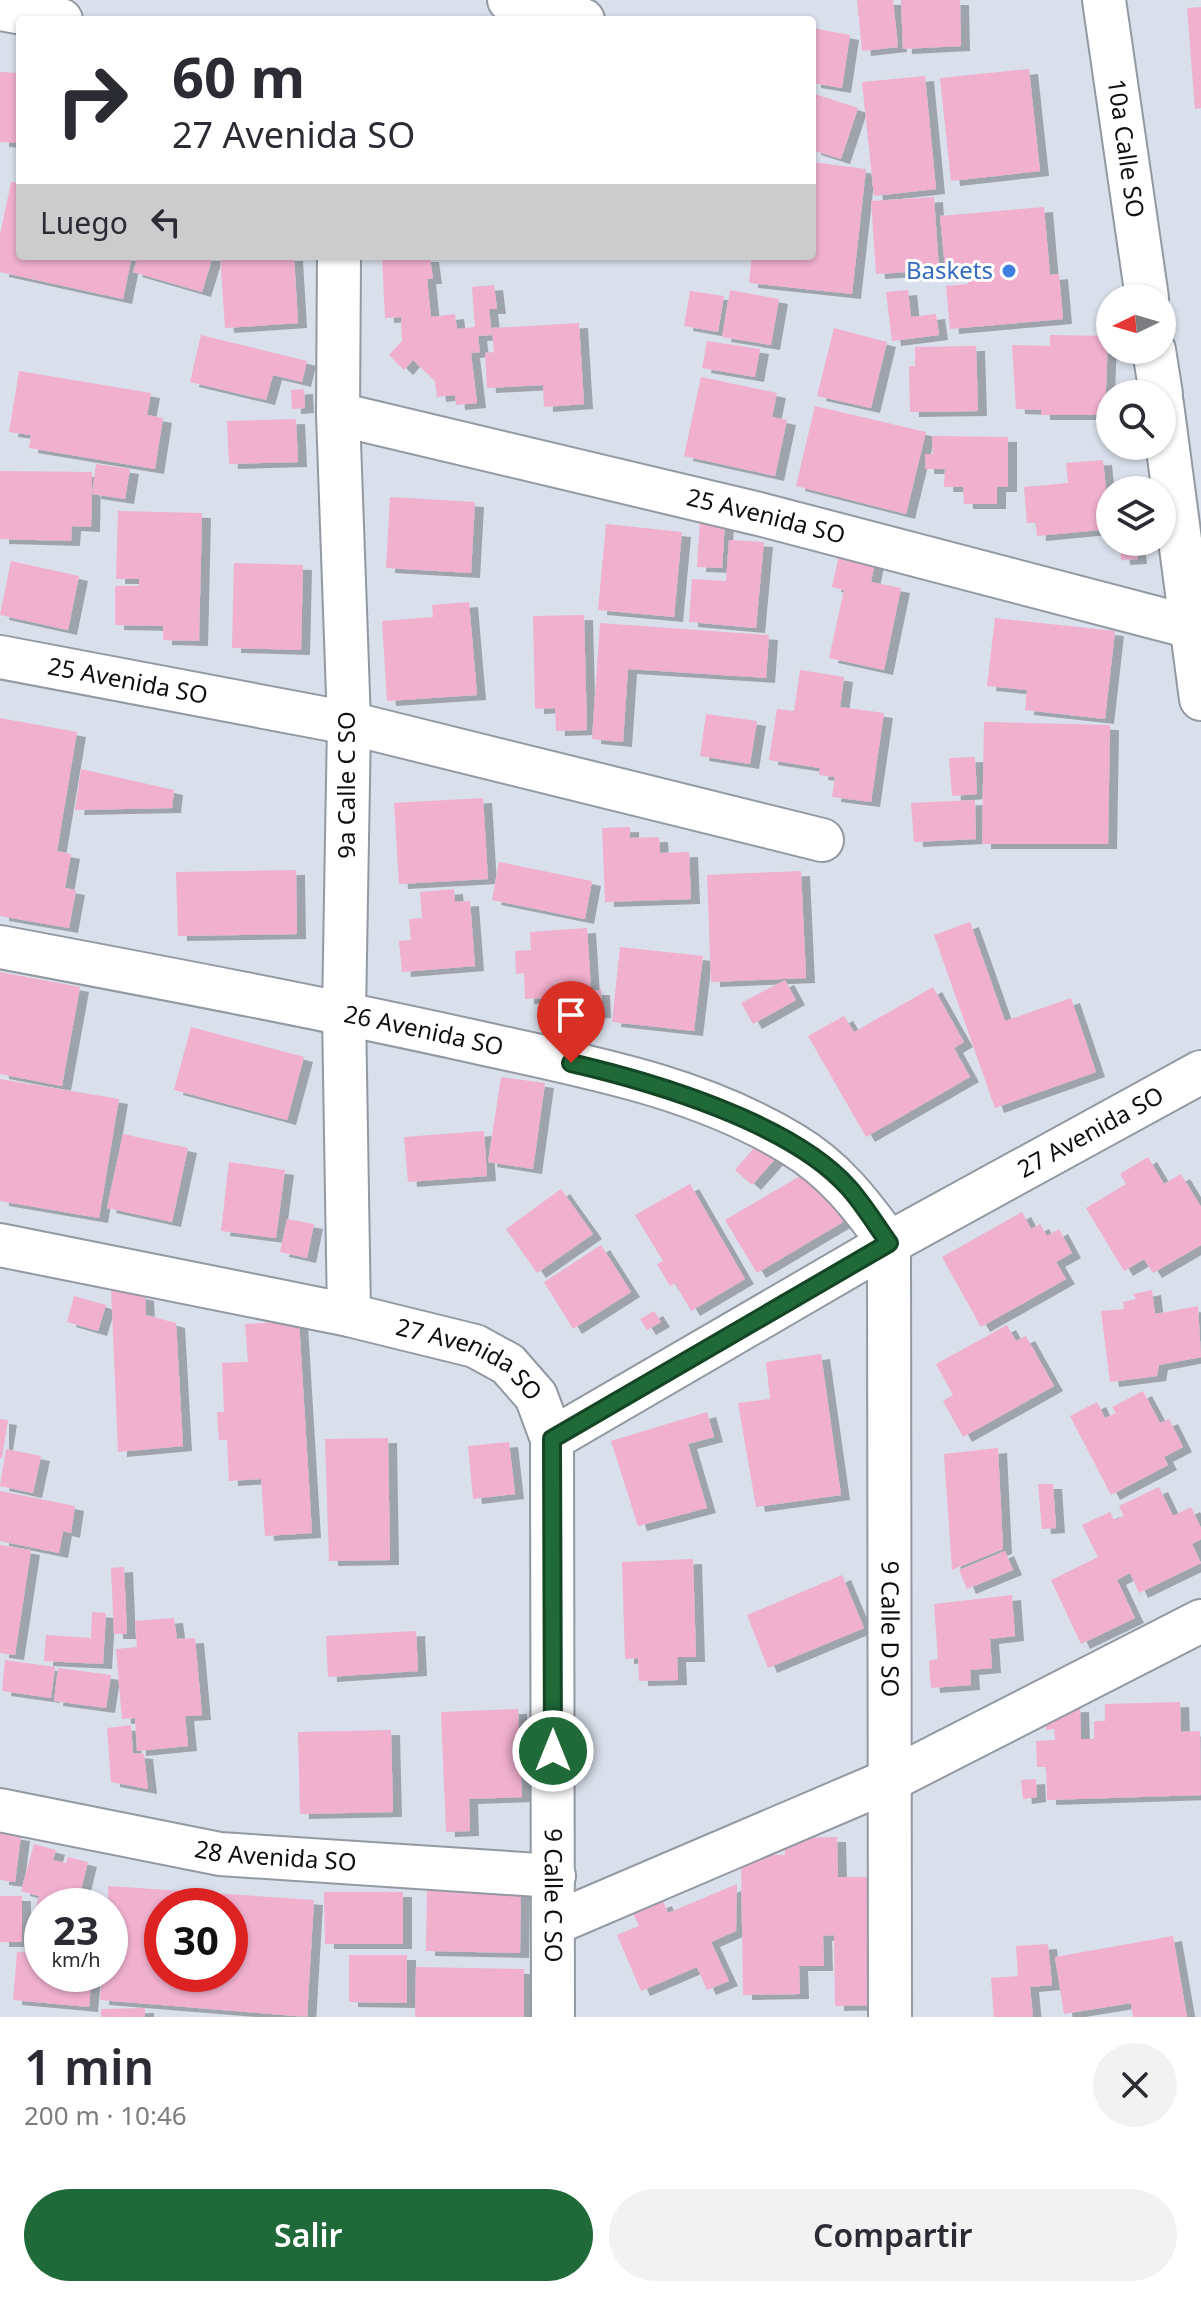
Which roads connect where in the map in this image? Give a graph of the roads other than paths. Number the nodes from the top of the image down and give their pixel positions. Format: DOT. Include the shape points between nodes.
graph roads {
  1 [pos="509,0"];
  2 [pos="1104,0"];
  3 [pos="0,9"];
  4 [pos="39,16"];
  5 [pos="568,16"];
  6 [pos="339,260"];
  7 [pos="1145,284"];
  8 [pos="338,414"];
  9 [pos="1176,460"];
  10 [pos="1189,514"];
  11 [pos="1191,627"];
  12 [pos="0,657"];
  13 [pos="1201,699"];
  14 [pos="349,723"];
  15 [pos="822,840"];
  16 [pos="0,947"];
  17 [pos="344,1013"];
  18 [pos="1201,1072"];
  19 [pos="889,1243"];
  20 [pos="0,1245"];
  21 [pos="349,1315"];
  22 [pos="552,1439"];
  23 [pos="1201,1621"];
  24 [pos="890,1780"];
  25 [pos="0,1810"];
  26 [pos="554,1876"];
  27 [pos="553,1924"];
  28 [pos="553,2017"];
  29 [pos="890,2017"];
  1 -- 5 [label="street"];
  2 -- 7 [label="street, 10a Calle SO"];
  3 -- 4 [label="street"];
  6 -- 8 [label="street, 9a Calle C SO"];
  8 -- 11 [label="street, 25 Avenida SO" via="759,514"];
  8 -- 14 [label="street, 9a Calle C SO"];
  9 -- 10 [label="street"];
  10 -- 11 [label="street"];
  11 -- 13 [label="street"];
  12 -- 14 [label="street, 25 Avenida SO"];
  14 -- 15 [label="street, 25 Avenida SO"];
  14 -- 17 [label="street, 9a Calle C SO"];
  16 -- 17 [label="street, 26 Avenida SO"];
  17 -- 19 [label="street, 26 Avenida SO" via="627,1076 751,1121 848,1186"];
  17 -- 21 [label="street, 9a Calle C SO"];
  18 -- 19 [label="street, 27 Avenida SO"];
  19 -- 22 [label="street, 27 Avenida SO"];
  19 -- 24 [label="street, 9 Calle D SO"];
  20 -- 21 [label="street, 27 Avenida SO"];
  21 -- 22 [label="street, 27 Avenida SO" via="475,1346 508,1364 536,1396"];
  22 -- 26 [label="street, 9 Calle C SO"];
  23 -- 24 [label="street"];
  24 -- 27 [label="street"];
  24 -- 29 [label="street, 9 Calle D SO"];
  25 -- 26 [label="street, 28 Avenida SO" via="220,1854"];
  26 -- 27 [label="street, 9 Calle C SO"];
  27 -- 28 [label="street, 9 Calle C SO"];
}
